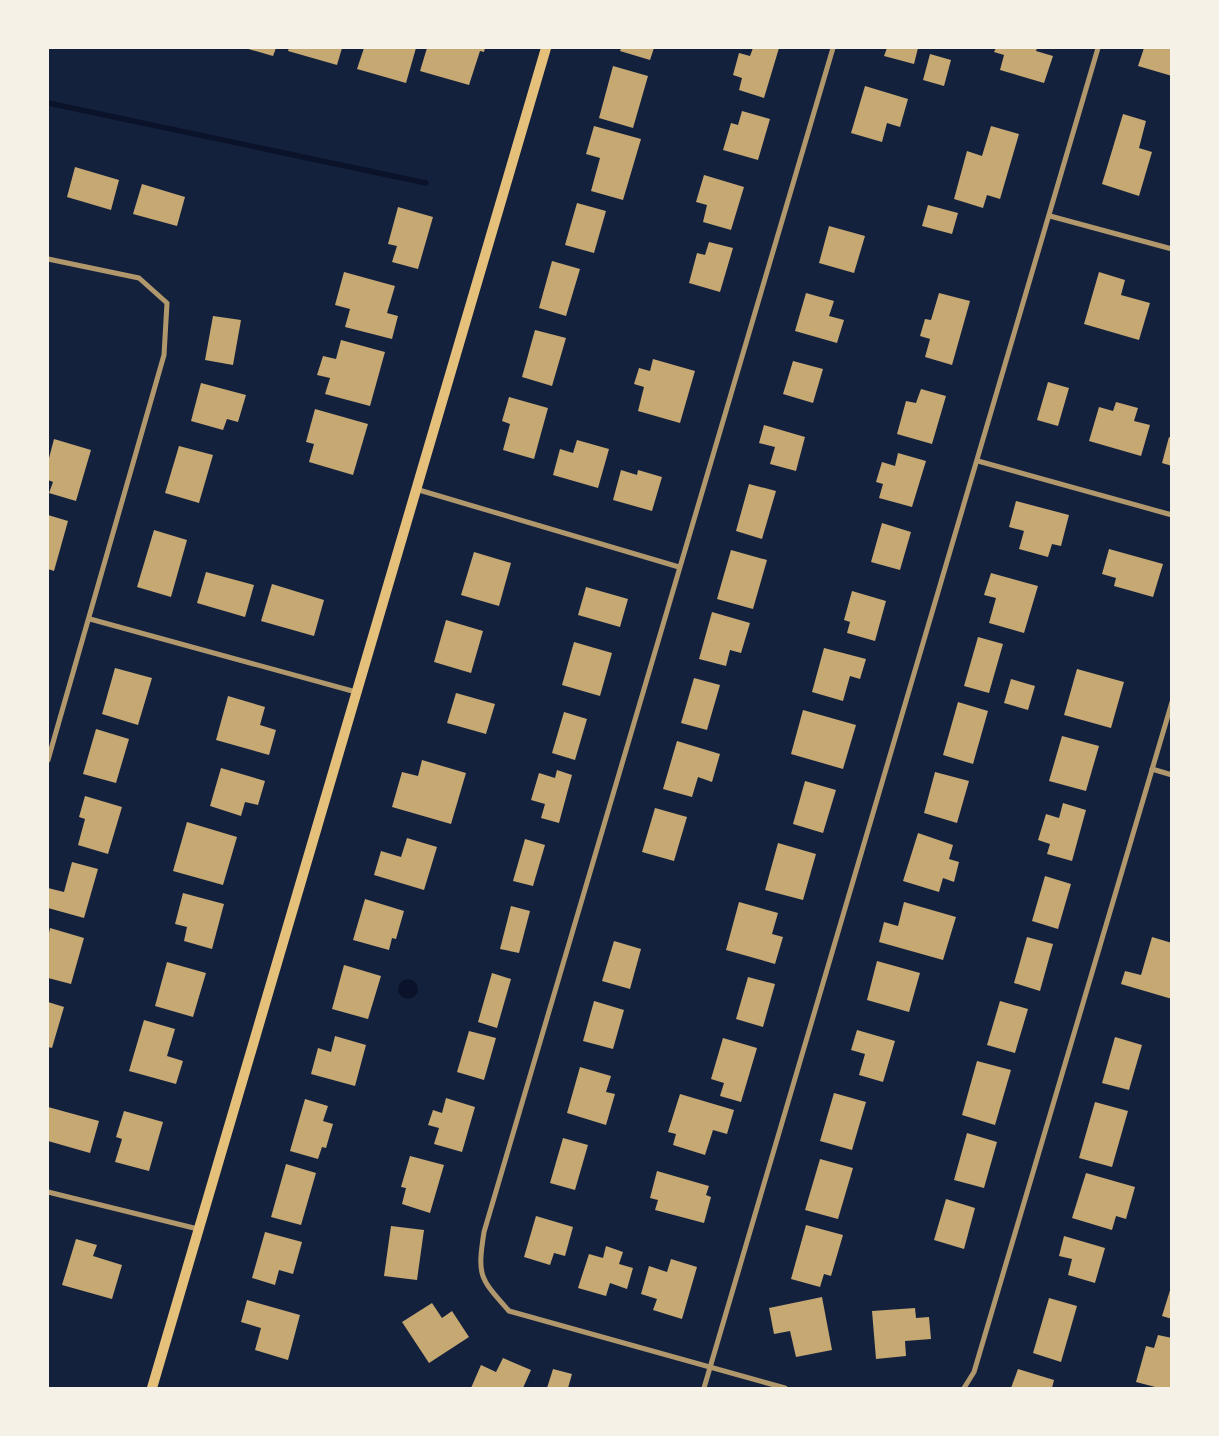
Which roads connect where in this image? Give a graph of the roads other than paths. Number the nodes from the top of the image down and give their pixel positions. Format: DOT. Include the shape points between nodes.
graph roads {
  1 [pos="546,48"];
  2 [pos="833,48"];
  3 [pos="1098,48"];
  4 [pos="1050,216"];
  5 [pos="1172,250"];
  6 [pos="48,259"];
  7 [pos="978,461"];
  8 [pos="418,490"];
  9 [pos="1172,515"];
  10 [pos="679,566"];
  11 [pos="90,619"];
  12 [pos="356,692"];
  13 [pos="1172,702"];
  14 [pos="48,760"];
  15 [pos="1152,769"];
  16 [pos="1172,775"];
  17 [pos="48,1192"];
  18 [pos="198,1229"];
  19 [pos="711,1368"];
  20 [pos="152,1388"];
  21 [pos="704,1388"];
  22 [pos="785,1388"];
  23 [pos="964,1388"];
  1 -- 8 [label="main road"];
  2 -- 10 [label="street"];
  3 -- 4 [label="street"];
  4 -- 5 [label="street"];
  4 -- 7 [label="street"];
  6 -- 11 [label="street" via="138,278 167,303 164,355"];
  7 -- 9 [label="street"];
  7 -- 19 [label="street"];
  8 -- 10 [label="street"];
  8 -- 12 [label="main road"];
  10 -- 19 [label="street" via="484,1232 479,1262 485,1284 509,1311"];
  11 -- 12 [label="street"];
  11 -- 14 [label="street"];
  12 -- 18 [label="main road"];
  13 -- 15 [label="street"];
  15 -- 16 [label="street"];
  15 -- 23 [label="street" via="974,1372"];
  17 -- 18 [label="street"];
  18 -- 20 [label="main road"];
  19 -- 21 [label="street"];
  19 -- 22 [label="street"];
}
